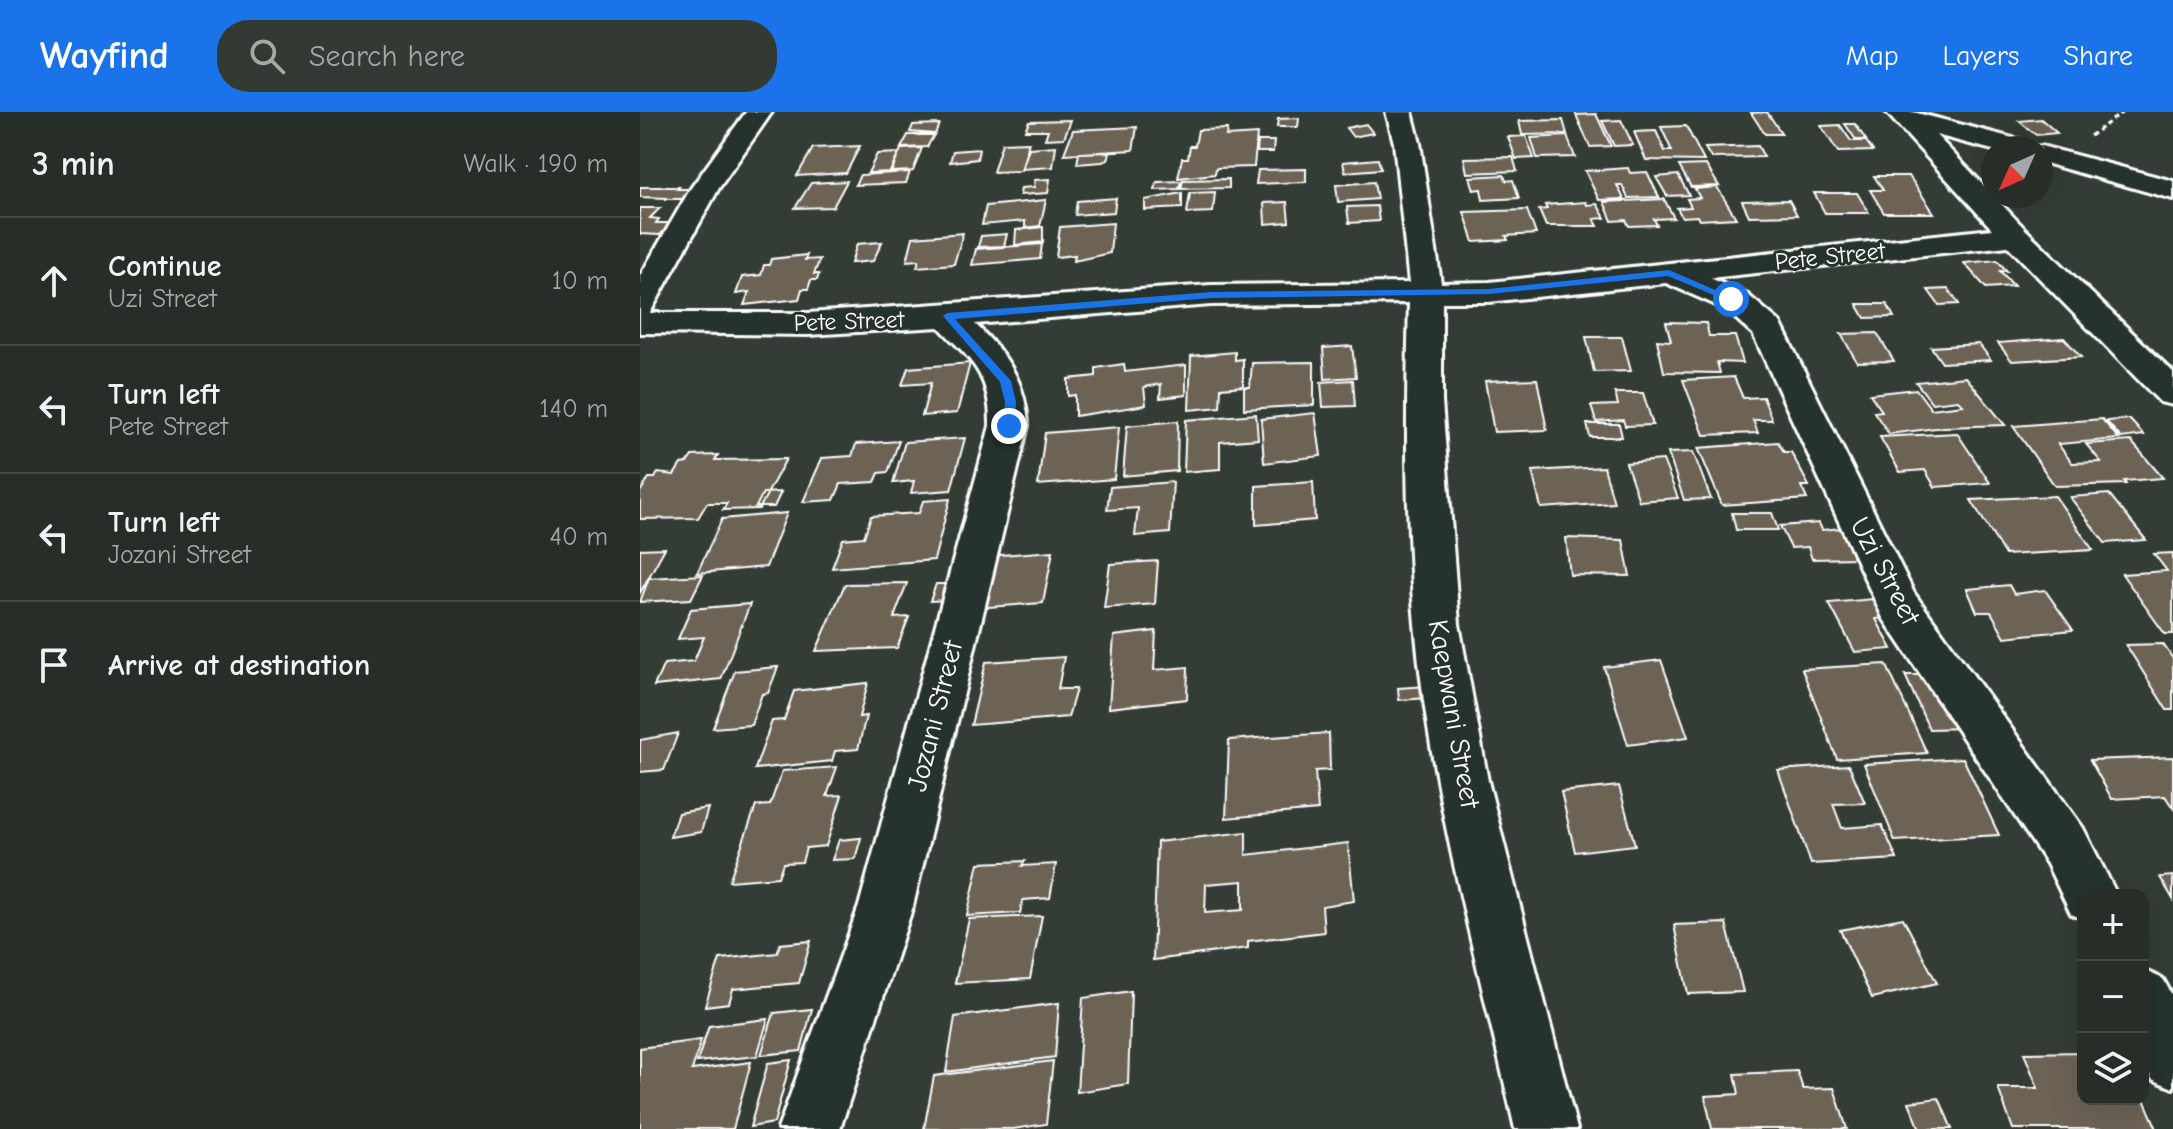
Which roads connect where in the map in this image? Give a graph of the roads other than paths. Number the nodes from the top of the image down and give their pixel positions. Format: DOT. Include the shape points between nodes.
graph roads {
  1 [pos="759,112"];
  2 [pos="1399,112"];
  3 [pos="1903,116"];
  4 [pos="1981,138"];
  5 [pos="2053,157"];
  6 [pos="2173,190"];
  7 [pos="2015,236"];
  8 [pos="1799,259"];
  9 [pos="1669,273"];
  10 [pos="1426,291"];
  11 [pos="640,305"];
  12 [pos="947,316"];
  13 [pos="640,323"];
  14 [pos="1768,330"];
  15 [pos="2173,393"];
  16 [pos="2087,889"];
  17 [pos="2149,1011"];
  18 [pos="2173,1058"];
  19 [pos="809,1129"];
  20 [pos="1546,1129"];
  1 -- 11 [label="street" via="705,188"];
  2 -- 10 [label="street, Kaepwani Street"];
  3 -- 4 [label="street"];
  3 -- 7 [label="street"];
  5 -- 6 [label="street"];
  7 -- 8 [label="street, Pete Street"];
  7 -- 15 [label="street"];
  8 -- 9 [label="street, Pete Street"];
  8 -- 14 [label="street"];
  9 -- 10 [label="street, Pete Street" via="1489,292"];
  9 -- 14 [label="street, Uzi Street" via="1731,299"];
  10 -- 12 [label="street, Pete Street" via="1211,295"];
  10 -- 20 [label="street, Kaepwani Street" via="1424,401 1437,624 1463,781"];
  12 -- 13 [label="street, Pete Street" via="808,324"];
  12 -- 19 [label="street, Jozani Street" via="1005,381 1009,426 886,906"];
  14 -- 16 [label="street, Uzi Street" via="1898,605 2065,846"];
  17 -- 18 [label="street"];
}
